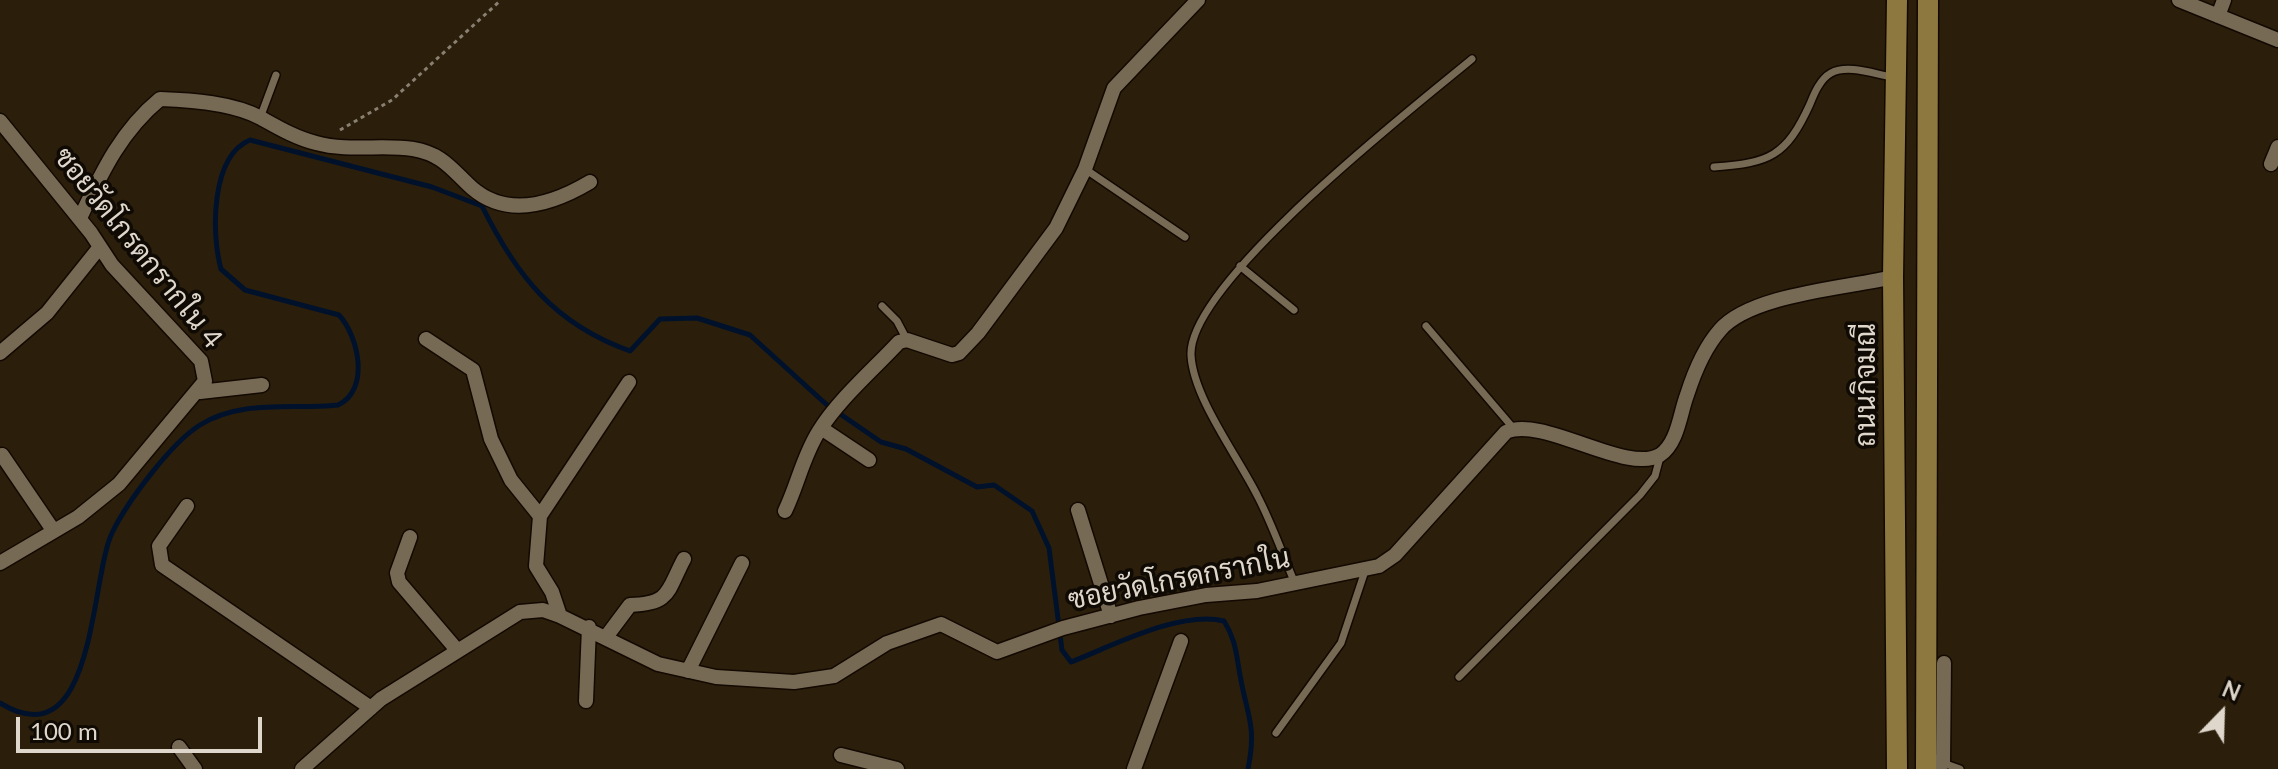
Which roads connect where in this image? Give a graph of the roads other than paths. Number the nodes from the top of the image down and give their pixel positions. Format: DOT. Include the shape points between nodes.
graph roads {
  1 [pos="1198,0"];
  2 [pos="1897,0"];
  3 [pos="1928,0"];
  4 [pos="2179,0"];
  5 [pos="2224,0"];
  6 [pos="2218,16"];
  7 [pos="2278,40"];
  8 [pos="1472,59"];
  9 [pos="276,75"];
  10 [pos="1896,78"];
  11 [pos="260,118"];
  12 [pos="0,121"];
  13 [pos="2278,147"];
  14 [pos="2271,164"];
  15 [pos="1714,167"];
  16 [pos="1085,169"];
  17 [pos="590,182"];
  18 [pos="80,218"];
  19 [pos="1185,237"];
  20 [pos="99,248"];
  21 [pos="1240,266"];
  22 [pos="1893,277"];
  23 [pos="1927,277"];
  24 [pos="882,306"];
  25 [pos="1294,310"];
  26 [pos="1426,326"];
  27 [pos="426,339"];
  28 [pos="907,340"];
  29 [pos="0,353"];
  30 [pos="629,382"];
  31 [pos="262,385"];
  32 [pos="200,392"];
  33 [pos="821,428"];
  34 [pos="1514,429"];
  35 [pos="1660,454"];
  36 [pos="2,455"];
  37 [pos="869,460"];
  38 [pos="187,506"];
  39 [pos="1078,510"];
  40 [pos="785,511"];
  41 [pos="540,516"];
  42 [pos="53,530"];
  43 [pos="410,537"];
  44 [pos="684,559"];
  45 [pos="0,563"];
  46 [pos="742,563"];
  47 [pos="1365,569"];
  48 [pos="1294,581"];
  49 [pos="560,616"];
  50 [pos="1111,616"];
  51 [pos="589,627"];
  52 [pos="606,637"];
  53 [pos="1181,641"];
  54 [pos="457,650"];
  55 [pos="1944,663"];
  56 [pos="688,671"];
  57 [pos="1459,677"];
  58 [pos="586,701"];
  59 [pos="371,708"];
  60 [pos="1276,733"];
  61 [pos="179,747"];
  62 [pos="841,755"];
  63 [pos="1932,764"];
  64 [pos="195,769"];
  65 [pos="302,769"];
  66 [pos="897,769"];
  67 [pos="1134,769"];
  68 [pos="1897,769"];
  69 [pos="1960,769"];
  1 -- 16 [label="street" via="1114,88"];
  2 -- 10 [label="main road, ถนนกิจมณี"];
  3 -- 23 [label="main road"];
  4 -- 6 [label="street"];
  5 -- 6 [label="street"];
  6 -- 7 [label="street"];
  8 -- 21 [label="lane" via="1338,172"];
  9 -- 11 [label="lane"];
  10 -- 15 [label="lane" via="1848,69 1830,74 1786,145 1757,164"];
  10 -- 22 [label="main road, ถนนกิจมณี"];
  11 -- 17 [label="street" via="317,144 413,149 447,161 474,190 512,209 569,194"];
  11 -- 18 [label="street" via="194,100 160,99 118,143"];
  12 -- 18 [label="street, ซอยวัดโกรดกรากใน 4"];
  13 -- 14 [label="street"];
  16 -- 19 [label="lane"];
  16 -- 28 [label="street" via="1056,228 962,350 952,355"];
  18 -- 20 [label="street, ซอยวัดโกรดกรากใน 4"];
  20 -- 29 [label="street" via="47,313"];
  20 -- 32 [label="street, ซอยวัดโกรดกรากใน 4" via="201,361 205,381"];
  21 -- 25 [label="lane"];
  21 -- 48 [label="lane" via="1195,331 1191,355 1212,414 1259,497"];
  22 -- 23 [label="main road"];
  22 -- 35 [label="street" via="1772,303 1733,319 1720,329 1699,365 1673,436"];
  22 -- 68 [label="main road, ถนนกิจมณี"];
  23 -- 63 [label="main road"];
  24 -- 28 [label="lane"];
  26 -- 34 [label="lane"];
  27 -- 41 [label="street" via="473,370 491,439 511,480"];
  28 -- 33 [label="street" via="899,342"];
  30 -- 41 [label="street"];
  31 -- 32 [label="street"];
  32 -- 42 [label="street, ซอยวัดโกรดกรากใน 4" via="119,484"];
  33 -- 37 [label="street"];
  33 -- 40 [label="street"];
  34 -- 35 [label="street" via="1628,457 1650,459"];
  34 -- 47 [label="street, ซอยวัดโกรดกรากใน" via="1499,437 1395,555"];
  35 -- 57 [label="lane" via="1655,476 1640,495"];
  36 -- 42 [label="street"];
  38 -- 59 [label="street" via="159,546 162,565"];
  39 -- 50 [label="street"];
  41 -- 49 [label="street" via="536,566"];
  42 -- 45 [label="street, ซอยวัดโกรดกรากใน 4"];
  43 -- 54 [label="street" via="397,573 399,582"];
  44 -- 52 [label="street" via="670,592 659,602 630,605"];
  46 -- 56 [label="street"];
  47 -- 48 [label="street, ซอยวัดโกรดกรากใน"];
  47 -- 60 [label="lane" via="1341,643"];
  48 -- 50 [label="street, ซอยวัดโกรดกรากใน"];
  49 -- 51 [label="street, ซอยวัดโกรดกรากใน"];
  49 -- 54 [label="street, ซอยวัดโกรดกรากใน" via="543,610 520,612"];
  50 -- 56 [label="street, ซอยวัดโกรดกรากใน" via="997,652 941,624 887,643 847,670 818,681"];
  51 -- 52 [label="street, ซอยวัดโกรดกรากใน"];
  51 -- 58 [label="street"];
  52 -- 56 [label="street, ซอยวัดโกรดกรากใน" via="637,657"];
  53 -- 67 [label="street"];
  54 -- 59 [label="street, ซอยวัดโกรดกรากใน"];
  55 -- 63 [label="street"];
  59 -- 65 [label="street, ซอยวัดโกรดกรากใน"];
  61 -- 64 [label="street"];
  62 -- 66 [label="street"];
  63 -- 69 [label="lane"];
}
